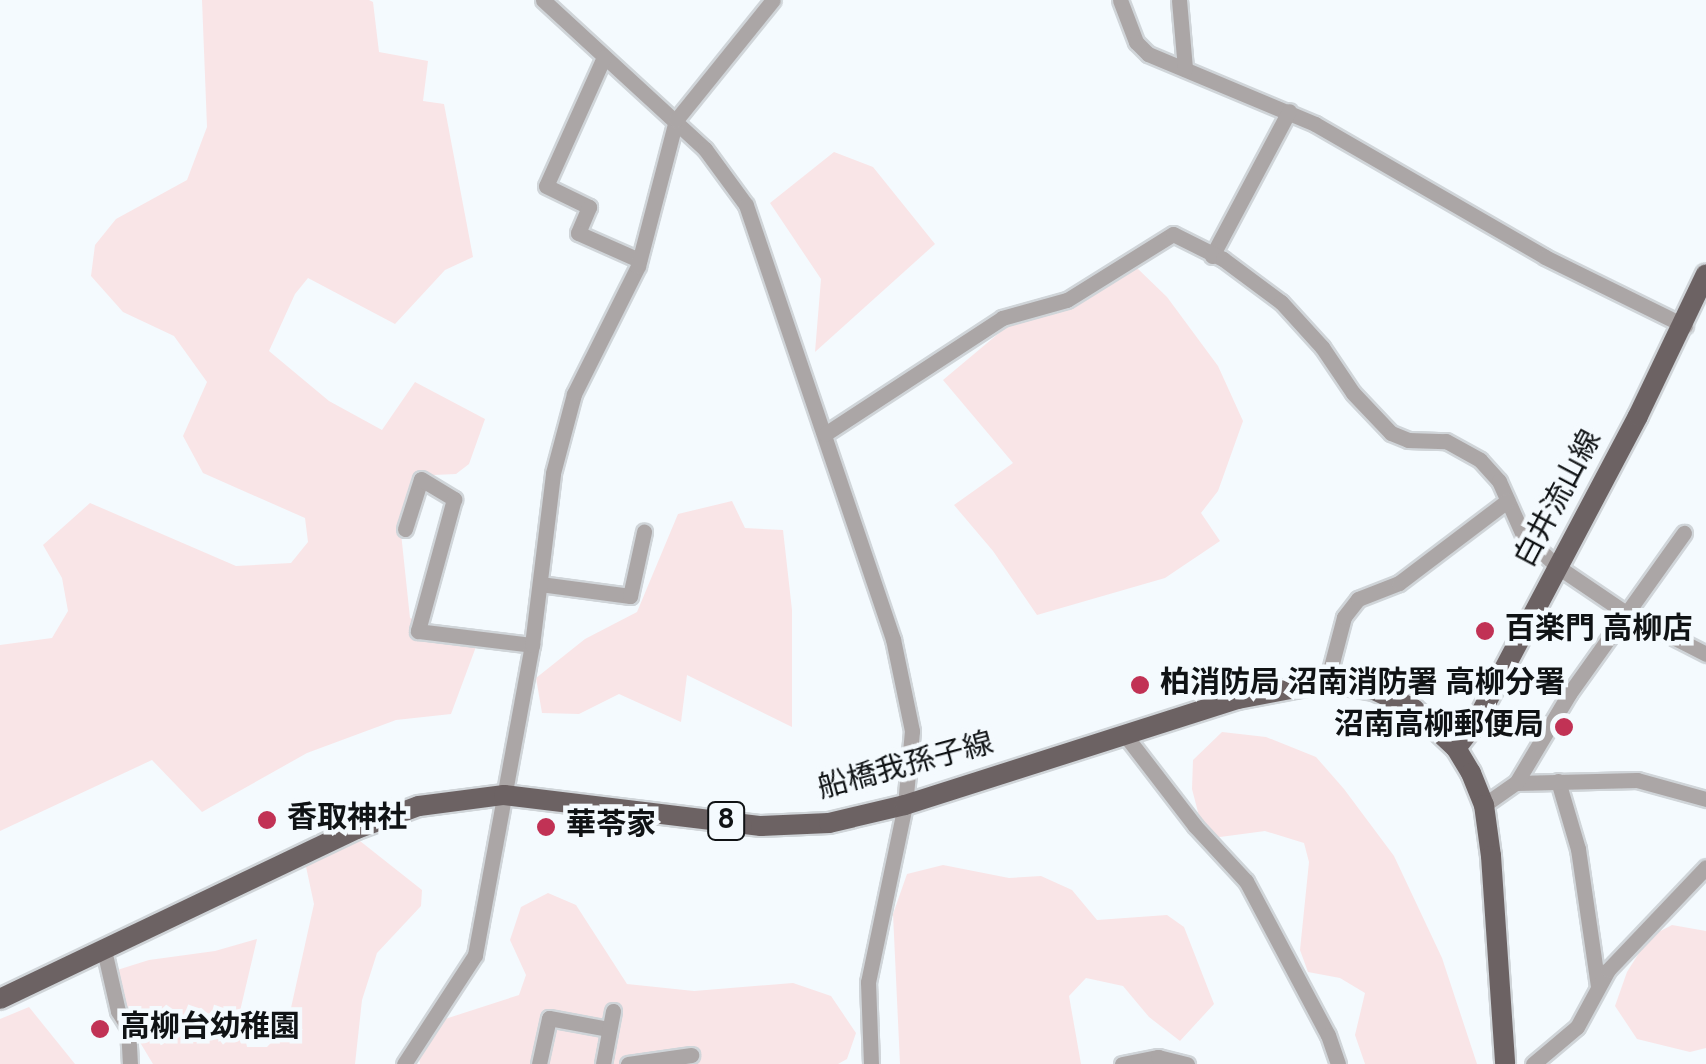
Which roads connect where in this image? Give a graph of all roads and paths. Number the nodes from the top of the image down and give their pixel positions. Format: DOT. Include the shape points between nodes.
graph roads {
  1 [pos="543,0"];
  2 [pos="773,0"];
  3 [pos="1120,0"];
  4 [pos="1180,0"];
  5 [pos="604,56"];
  6 [pos="1185,69"];
  7 [pos="1289,111"];
  8 [pos="676,120"];
  9 [pos="1212,256"];
  10 [pos="639,260"];
  11 [pos="1706,274"];
  12 [pos="1685,326"];
  13 [pos="825,434"];
  14 [pos="1506,502"];
  15 [pos="404,529"];
  16 [pos="644,532"];
  17 [pos="1684,533"];
  18 [pos="1558,566"];
  19 [pos="540,584"];
  20 [pos="1626,612"];
  21 [pos="532,645"];
  22 [pos="1706,654"];
  23 [pos="1327,682"];
  24 [pos="1125,734"];
  25 [pos="1456,748"];
  26 [pos="1558,781"];
  27 [pos="1516,782"];
  28 [pos="504,795"];
  29 [pos="1706,799"];
  30 [pos="905,805"];
  31 [pos="1484,806"];
  32 [pos="1706,867"];
  33 [pos="104,950"];
  34 [pos="1598,986"];
  35 [pos="0,999"];
  36 [pos="613,1011"];
  37 [pos="609,1029"];
  38 [pos="691,1055"];
  39 [pos="867,1061"];
  40 [pos="669,1062"];
  41 [pos="130,1064"];
  42 [pos="404,1064"];
  43 [pos="539,1064"];
  44 [pos="602,1064"];
  45 [pos="628,1064"];
  46 [pos="1122,1064"];
  47 [pos="1187,1064"];
  48 [pos="1338,1064"];
  49 [pos="1504,1064"];
  50 [pos="1533,1064"];
  1 -- 5 [label="street"];
  2 -- 8 [label="street"];
  3 -- 6 [label="street" via="1136,42"];
  4 -- 6 [label="street"];
  5 -- 8 [label="street"];
  5 -- 10 [label="street" via="546,186 589,207 578,233"];
  6 -- 7 [label="street"];
  7 -- 9 [label="street"];
  7 -- 12 [label="street" via="1545,256"];
  8 -- 10 [label="street"];
  8 -- 13 [label="street" via="746,205"];
  9 -- 13 [label="street" via="1173,234 1067,300 1002,318"];
  9 -- 14 [label="street" via="1244,272 1301,322 1391,432 1463,448 1499,481"];
  10 -- 19 [label="street" via="587,359 568,412 550,490"];
  11 -- 12 [label="main road, 白井流山線"];
  12 -- 18 [label="main road, 白井流山線"];
  13 -- 30 [label="street" via="910,710"];
  14 -- 18 [label="street" via="1523,535"];
  14 -- 23 [label="street" via="1399,583 1358,600 1344,618"];
  15 -- 21 [label="street" via="421,479 454,498 418,631"];
  16 -- 19 [label="street" via="630,596"];
  17 -- 20 [label="street"];
  18 -- 20 [label="street"];
  18 -- 25 [label="main road, 白井流山線"];
  19 -- 21 [label="street"];
  20 -- 22 [label="street"];
  20 -- 27 [label="street"];
  21 -- 28 [label="street"];
  23 -- 24 [label="main road, 船橋我孫子線 / 8" via="1273,689"];
  23 -- 25 [label="main road, 船橋我孫子線 / 8" via="1392,697"];
  24 -- 30 [label="main road, 船橋我孫子線 / 8"];
  24 -- 48 [label="street" via="1246,881"];
  25 -- 31 [label="main road, 船橋我孫子線 / 8"];
  26 -- 27 [label="street"];
  26 -- 29 [label="street" via="1637,780"];
  26 -- 34 [label="street" via="1578,849"];
  27 -- 31 [label="street"];
  28 -- 30 [label="main road, 船橋我孫子線 / 8" via="761,826 829,824"];
  28 -- 33 [label="main road, 船橋我孫子線 / 8" via="443,800 386,817"];
  28 -- 42 [label="street" via="475,955"];
  30 -- 39 [label="street" via="868,982"];
  31 -- 49 [label="main road, 船橋我孫子線 / 8"];
  32 -- 34 [label="street"];
  33 -- 35 [label="main road, 船橋我孫子線 / 8"];
  33 -- 41 [label="street" via="128,1027"];
  34 -- 50 [label="street" via="1577,1027"];
  36 -- 37 [label="street"];
  37 -- 43 [label="street" via="549,1018"];
  37 -- 44 [label="street"];
  38 -- 40 [label="street"];
  40 -- 45 [label="street"];
  46 -- 47 [label="street" via="1158,1057"];
}
